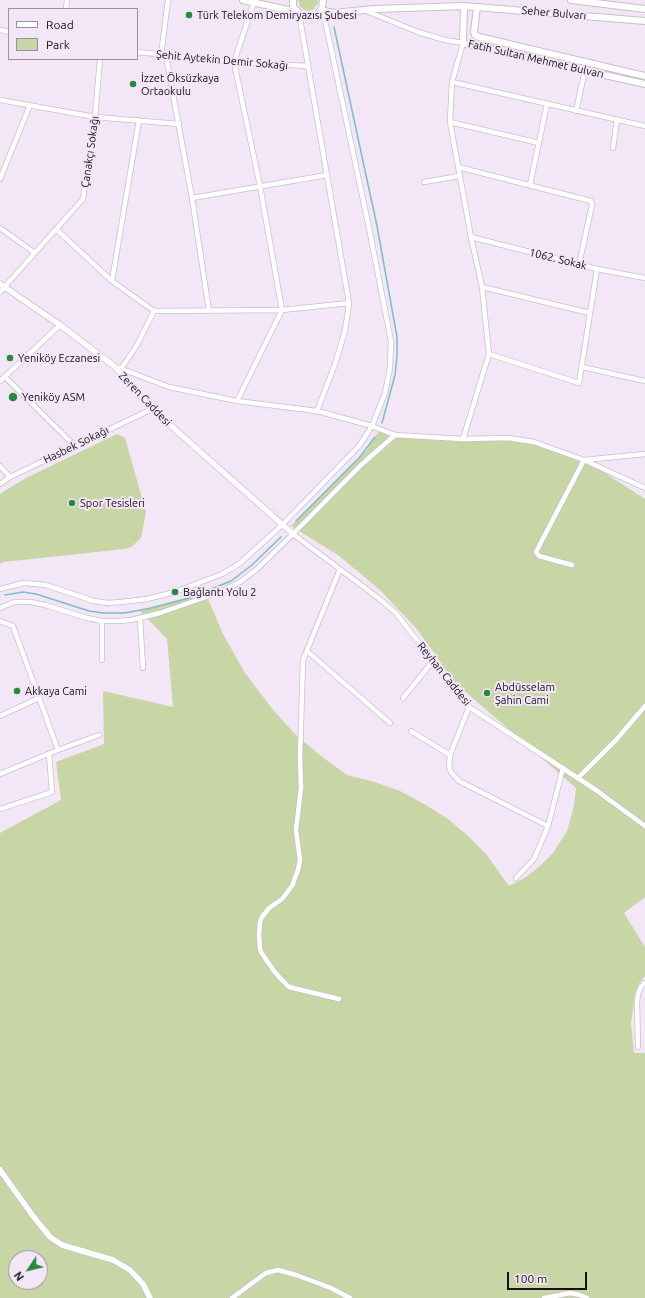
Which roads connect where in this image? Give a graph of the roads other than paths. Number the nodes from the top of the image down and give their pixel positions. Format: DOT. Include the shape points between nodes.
graph roads {
  1 [pos="168,0"];
  2 [pos="243,0"];
  3 [pos="293,0"];
  4 [pos="323,0"];
  5 [pos="571,0"];
  6 [pos="254,2"];
  7 [pos="464,6"];
  8 [pos="477,7"];
  9 [pos="645,9"];
  10 [pos="320,10"];
  11 [pos="363,10"];
  12 [pos="298,13"];
  13 [pos="645,21"];
  14 [pos="463,43"];
  15 [pos="138,52"];
  16 [pos="164,55"];
  17 [pos="100,60"];
  18 [pos="234,62"];
  19 [pos="308,66"];
  20 [pos="585,70"];
  21 [pos="645,76"];
  22 [pos="452,82"];
  23 [pos="645,84"];
  24 [pos="0,100"];
  25 [pos="547,104"];
  26 [pos="30,105"];
  27 [pos="576,111"];
  28 [pos="94,116"];
  29 [pos="139,120"];
  30 [pos="617,120"];
  31 [pos="450,122"];
  32 [pos="179,124"];
  33 [pos="645,126"];
  34 [pos="539,143"];
  35 [pos="613,148"];
  36 [pos="0,164"];
  37 [pos="6,165"];
  38 [pos="458,167"];
  39 [pos="327,175"];
  40 [pos="459,176"];
  41 [pos="0,179"];
  42 [pos="424,182"];
  43 [pos="530,185"];
  44 [pos="260,186"];
  45 [pos="192,198"];
  46 [pos="0,228"];
  47 [pos="56,230"];
  48 [pos="471,237"];
  49 [pos="35,253"];
  50 [pos="579,264"];
  51 [pos="597,269"];
  52 [pos="645,278"];
  53 [pos="112,280"];
  54 [pos="3,286"];
  55 [pos="482,287"];
  56 [pos="0,292"];
  57 [pos="349,304"];
  58 [pos="282,310"];
  59 [pos="154,311"];
  60 [pos="209,311"];
  61 [pos="590,313"];
  62 [pos="60,325"];
  63 [pos="489,354"];
  64 [pos="114,366"];
  65 [pos="582,367"];
  66 [pos="121,369"];
  67 [pos="5,377"];
  68 [pos="0,381"];
  69 [pos="645,381"];
  70 [pos="238,401"];
  71 [pos="152,409"];
  72 [pos="317,411"];
  73 [pos="372,426"];
  74 [pos="395,435"];
  75 [pos="463,439"];
  76 [pos="75,446"];
  77 [pos="645,454"];
  78 [pos="584,460"];
  79 [pos="0,466"];
  80 [pos="10,476"];
  81 [pos="0,484"];
  82 [pos="645,488"];
  83 [pos="282,525"];
  84 [pos="293,534"];
  85 [pos="572,565"];
  86 [pos="340,569"];
  87 [pos="0,589"];
  88 [pos="0,608"];
  89 [pos="140,618"];
  90 [pos="0,621"];
  91 [pos="102,621"];
  92 [pos="307,651"];
  93 [pos="102,660"];
  94 [pos="433,661"];
  95 [pos="143,668"];
  96 [pos="39,698"];
  97 [pos="403,698"];
  98 [pos="645,706"];
  99 [pos="469,707"];
  100 [pos="0,716"];
  101 [pos="390,723"];
  102 [pos="411,731"];
  103 [pos="99,735"];
  104 [pos="58,750"];
  105 [pos="49,754"];
  106 [pos="450,755"];
  107 [pos="563,768"];
  108 [pos="0,774"];
  109 [pos="578,778"];
  110 [pos="0,810"];
  111 [pos="548,826"];
  112 [pos="645,826"];
  113 [pos="516,878"];
  114 [pos="645,983"];
  115 [pos="339,999"];
  116 [pos="638,1047"];
  117 [pos="0,1170"];
  118 [pos="150,1298"];
  119 [pos="232,1298"];
  120 [pos="350,1298"];
  121 [pos="544,1298"];
  122 [pos="587,1298"];
  1 -- 16 [label="street"];
  2 -- 6 [label="main road"];
  3 -- 12 [label="main road" via="293,6"];
  4 -- 10 [label="main road"];
  5 -- 9 [label="main road, Seher Bulvarı"];
  6 -- 12 [label="main road"];
  6 -- 18 [label="street"];
  7 -- 8 [label="main road, Seher Bulvarı"];
  7 -- 11 [label="main road, Seher Bulvarı"];
  7 -- 14 [label="main road, Fatih Sultan Mehmet Bulvarı"];
  8 -- 13 [label="main road, Seher Bulvarı"];
  8 -- 21 [label="main road, Fatih Sultan Mehmet Bulvarı" via="474,32 479,37"];
  10 -- 11 [label="main road, Seher Bulvarı" via="333,13"];
  10 -- 12 [label="main road, Seher Bulvarı" via="312,16"];
  10 -- 73 [label="street" via="370,228 391,341 390,368 385,393"];
  11 -- 14 [label="street" via="418,32"];
  12 -- 19 [label="street"];
  14 -- 20 [label="main road, Fatih Sultan Mehmet Bulvarı"];
  14 -- 22 [label="street"];
  15 -- 16 [label="street, Şehit Aytekin Demir Sokağı"];
  16 -- 18 [label="street, Şehit Aytekin Demir Sokağı"];
  16 -- 32 [label="street"];
  17 -- 28 [label="street, Çanakçı Sokağı"];
  18 -- 19 [label="street, Şehit Aytekin Demir Sokağı"];
  18 -- 44 [label="street"];
  19 -- 39 [label="street"];
  20 -- 23 [label="main road, Fatih Sultan Mehmet Bulvarı"];
  20 -- 27 [label="street"];
  22 -- 25 [label="street"];
  22 -- 31 [label="street"];
  24 -- 26 [label="street"];
  25 -- 27 [label="street"];
  25 -- 34 [label="street"];
  26 -- 28 [label="street"];
  26 -- 37 [label="street"];
  27 -- 30 [label="street"];
  28 -- 29 [label="street"];
  28 -- 47 [label="street, Çanakçı Sokağı" via="83,199"];
  29 -- 32 [label="street"];
  29 -- 53 [label="street"];
  30 -- 33 [label="street"];
  30 -- 35 [label="street"];
  31 -- 34 [label="street"];
  31 -- 38 [label="street"];
  32 -- 45 [label="street"];
  34 -- 43 [label="street"];
  36 -- 37 [label="street"];
  37 -- 41 [label="street"];
  38 -- 40 [label="street"];
  38 -- 43 [label="street"];
  39 -- 44 [label="street"];
  39 -- 57 [label="street"];
  40 -- 42 [label="street"];
  40 -- 48 [label="street"];
  43 -- 50 [label="street" via="592,202"];
  44 -- 45 [label="street"];
  44 -- 58 [label="street"];
  45 -- 60 [label="street"];
  46 -- 49 [label="street"];
  47 -- 49 [label="street, Çanakçı Sokağı"];
  47 -- 53 [label="street"];
  48 -- 50 [label="street, 1062. Sokak"];
  48 -- 55 [label="street"];
  49 -- 54 [label="street, Çanakçı Sokağı"];
  50 -- 51 [label="street, 1062. Sokak"];
  51 -- 52 [label="street, 1062. Sokak"];
  51 -- 61 [label="street"];
  53 -- 59 [label="street"];
  54 -- 56 [label="street, Çanakçı Sokağı"];
  54 -- 62 [label="street, Zeren Caddesi"];
  55 -- 61 [label="street"];
  55 -- 63 [label="street"];
  57 -- 58 [label="street"];
  57 -- 72 [label="street" via="345,331"];
  58 -- 60 [label="street"];
  58 -- 70 [label="street"];
  59 -- 60 [label="street"];
  59 -- 66 [label="street"];
  61 -- 65 [label="street"];
  62 -- 64 [label="street, Zeren Caddesi"];
  62 -- 67 [label="street"];
  63 -- 65 [label="street" via="579,383"];
  63 -- 75 [label="street"];
  64 -- 66 [label="street"];
  64 -- 71 [label="street, Zeren Caddesi"];
  65 -- 69 [label="street"];
  66 -- 70 [label="street" via="169,387"];
  67 -- 68 [label="street"];
  67 -- 76 [label="street"];
  70 -- 72 [label="street"];
  71 -- 76 [label="street, Hasbek Sokağı"];
  71 -- 83 [label="street, Zeren Caddesi"];
  72 -- 73 [label="street"];
  73 -- 74 [label="street"];
  73 -- 83 [label="street" via="359,446"];
  74 -- 75 [label="street"];
  74 -- 84 [label="street" via="361,465"];
  75 -- 78 [label="street" via="508,438 534,442"];
  76 -- 80 [label="street, Hasbek Sokağı"];
  77 -- 78 [label="street"];
  78 -- 82 [label="street"];
  78 -- 85 [label="street" via="536,552 538,556"];
  79 -- 80 [label="street"];
  80 -- 81 [label="street, Hasbek Sokağı"];
  83 -- 84 [label="street, Zeren Caddesi"];
  83 -- 87 [label="street" via="239,564 222,574 176,592 108,603 46,585 24,583"];
  84 -- 86 [label="street, Reyhan Caddesi"];
  84 -- 89 [label="street" via="257,569 234,586 188,605"];
  86 -- 92 [label="street"];
  86 -- 94 [label="street, Reyhan Caddesi" via="395,612"];
  88 -- 91 [label="street" via="14,602 32,602"];
  89 -- 91 [label="street"];
  89 -- 95 [label="street"];
  90 -- 96 [label="street" via="13,626"];
  91 -- 93 [label="street"];
  92 -- 101 [label="street"];
  92 -- 115 [label="street" via="303,660 301,788 296,830 300,860 292,886 262,917 260,948 274,971 289,987"];
  94 -- 97 [label="street"];
  94 -- 99 [label="street, Reyhan Caddesi"];
  96 -- 100 [label="street"];
  96 -- 104 [label="street"];
  98 -- 109 [label="street"];
  99 -- 106 [label="street"];
  99 -- 107 [label="street, Reyhan Caddesi"];
  102 -- 106 [label="street"];
  103 -- 104 [label="street"];
  104 -- 105 [label="street"];
  105 -- 108 [label="street"];
  105 -- 110 [label="street" via="52,792"];
  106 -- 111 [label="street" via="449,767 459,780"];
  107 -- 109 [label="street, Reyhan Caddesi"];
  107 -- 111 [label="street"];
  109 -- 112 [label="street, Reyhan Caddesi"];
  111 -- 113 [label="street" via="534,859"];
  114 -- 116 [label="street" via="638,994 637,1002"];
  117 -- 118 [label="street" via="50,1237 62,1246 113,1260 130,1270 144,1284"];
  119 -- 120 [label="street" via="266,1273 278,1270 330,1288"];
  121 -- 122 [label="street" via="570,1293"];
}
